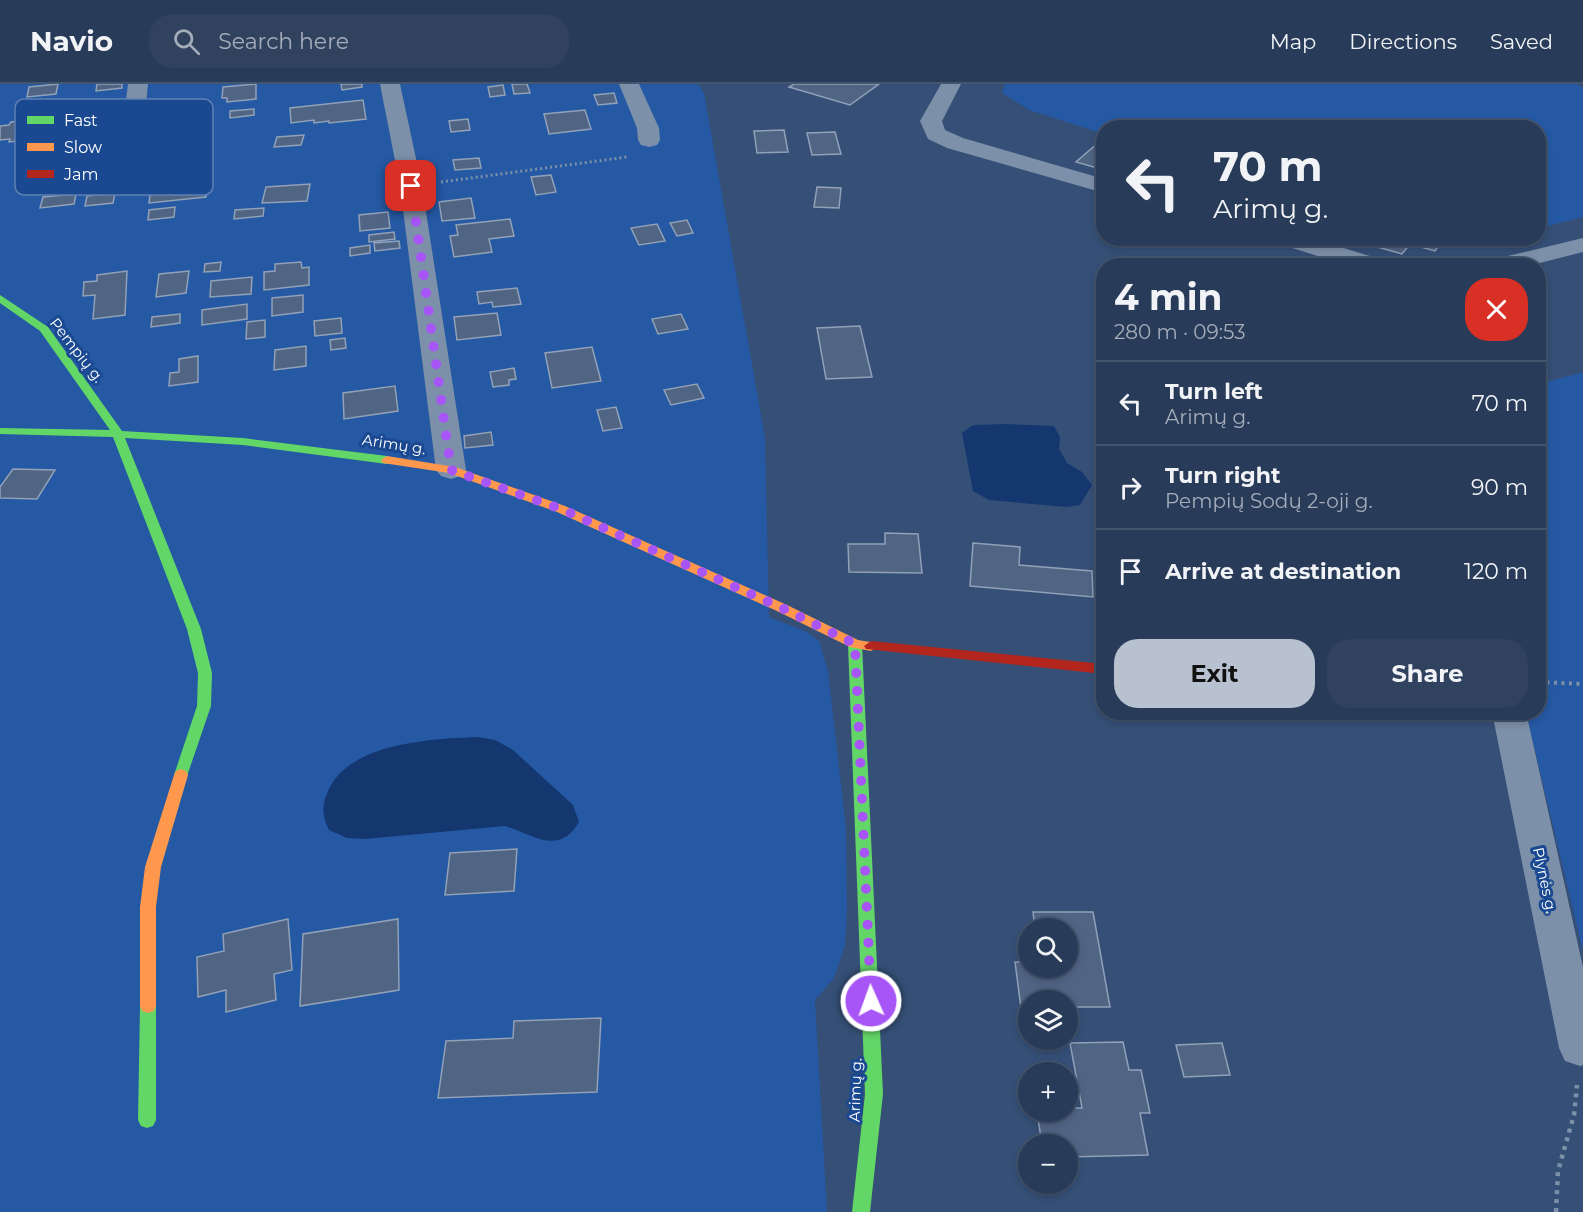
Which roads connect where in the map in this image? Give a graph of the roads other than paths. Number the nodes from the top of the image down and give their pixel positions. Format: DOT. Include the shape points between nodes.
graph roads {
  1 [pos="138,84"];
  2 [pos="390,84"];
  3 [pos="629,84"];
  4 [pos="951,84"];
  5 [pos="136,99"];
  6 [pos="649,140"];
  7 [pos="1096,184"];
  8 [pos="1583,245"];
  9 [pos="1311,246"];
  10 [pos="1350,258"];
  11 [pos="1529,258"];
  12 [pos="0,298"];
  13 [pos="0,431"];
  14 [pos="117,432"];
  15 [pos="451,470"];
  16 [pos="855,644"];
  17 [pos="1096,668"];
  18 [pos="1511,720"];
  19 [pos="1581,1048"];
  20 [pos="147,1120"];
  21 [pos="861,1212"];
  1 -- 5 [label="street"];
  2 -- 15 [label="street" via="411,186"];
  3 -- 6 [label="street" via="648,128"];
  4 -- 7 [label="street" via="931,122 936,134"];
  8 -- 11 [label="street"];
  9 -- 10 [label="street"];
  12 -- 14 [label="street, Pempių g." via="44,329"];
  13 -- 14 [label="street, Arimų g."];
  14 -- 15 [label="street, Arimų g." via="307,447"];
  14 -- 20 [label="street, Pempių g." via="194,629 205,673 204,706 163,832 150,887"];
  15 -- 16 [label="street, Arimų g." via="561,509"];
  16 -- 17 [label="street, Arimų g."];
  16 -- 21 [label="street, Arimų g." via="874,1094"];
  18 -- 19 [label="street, Plynės g."];
}
